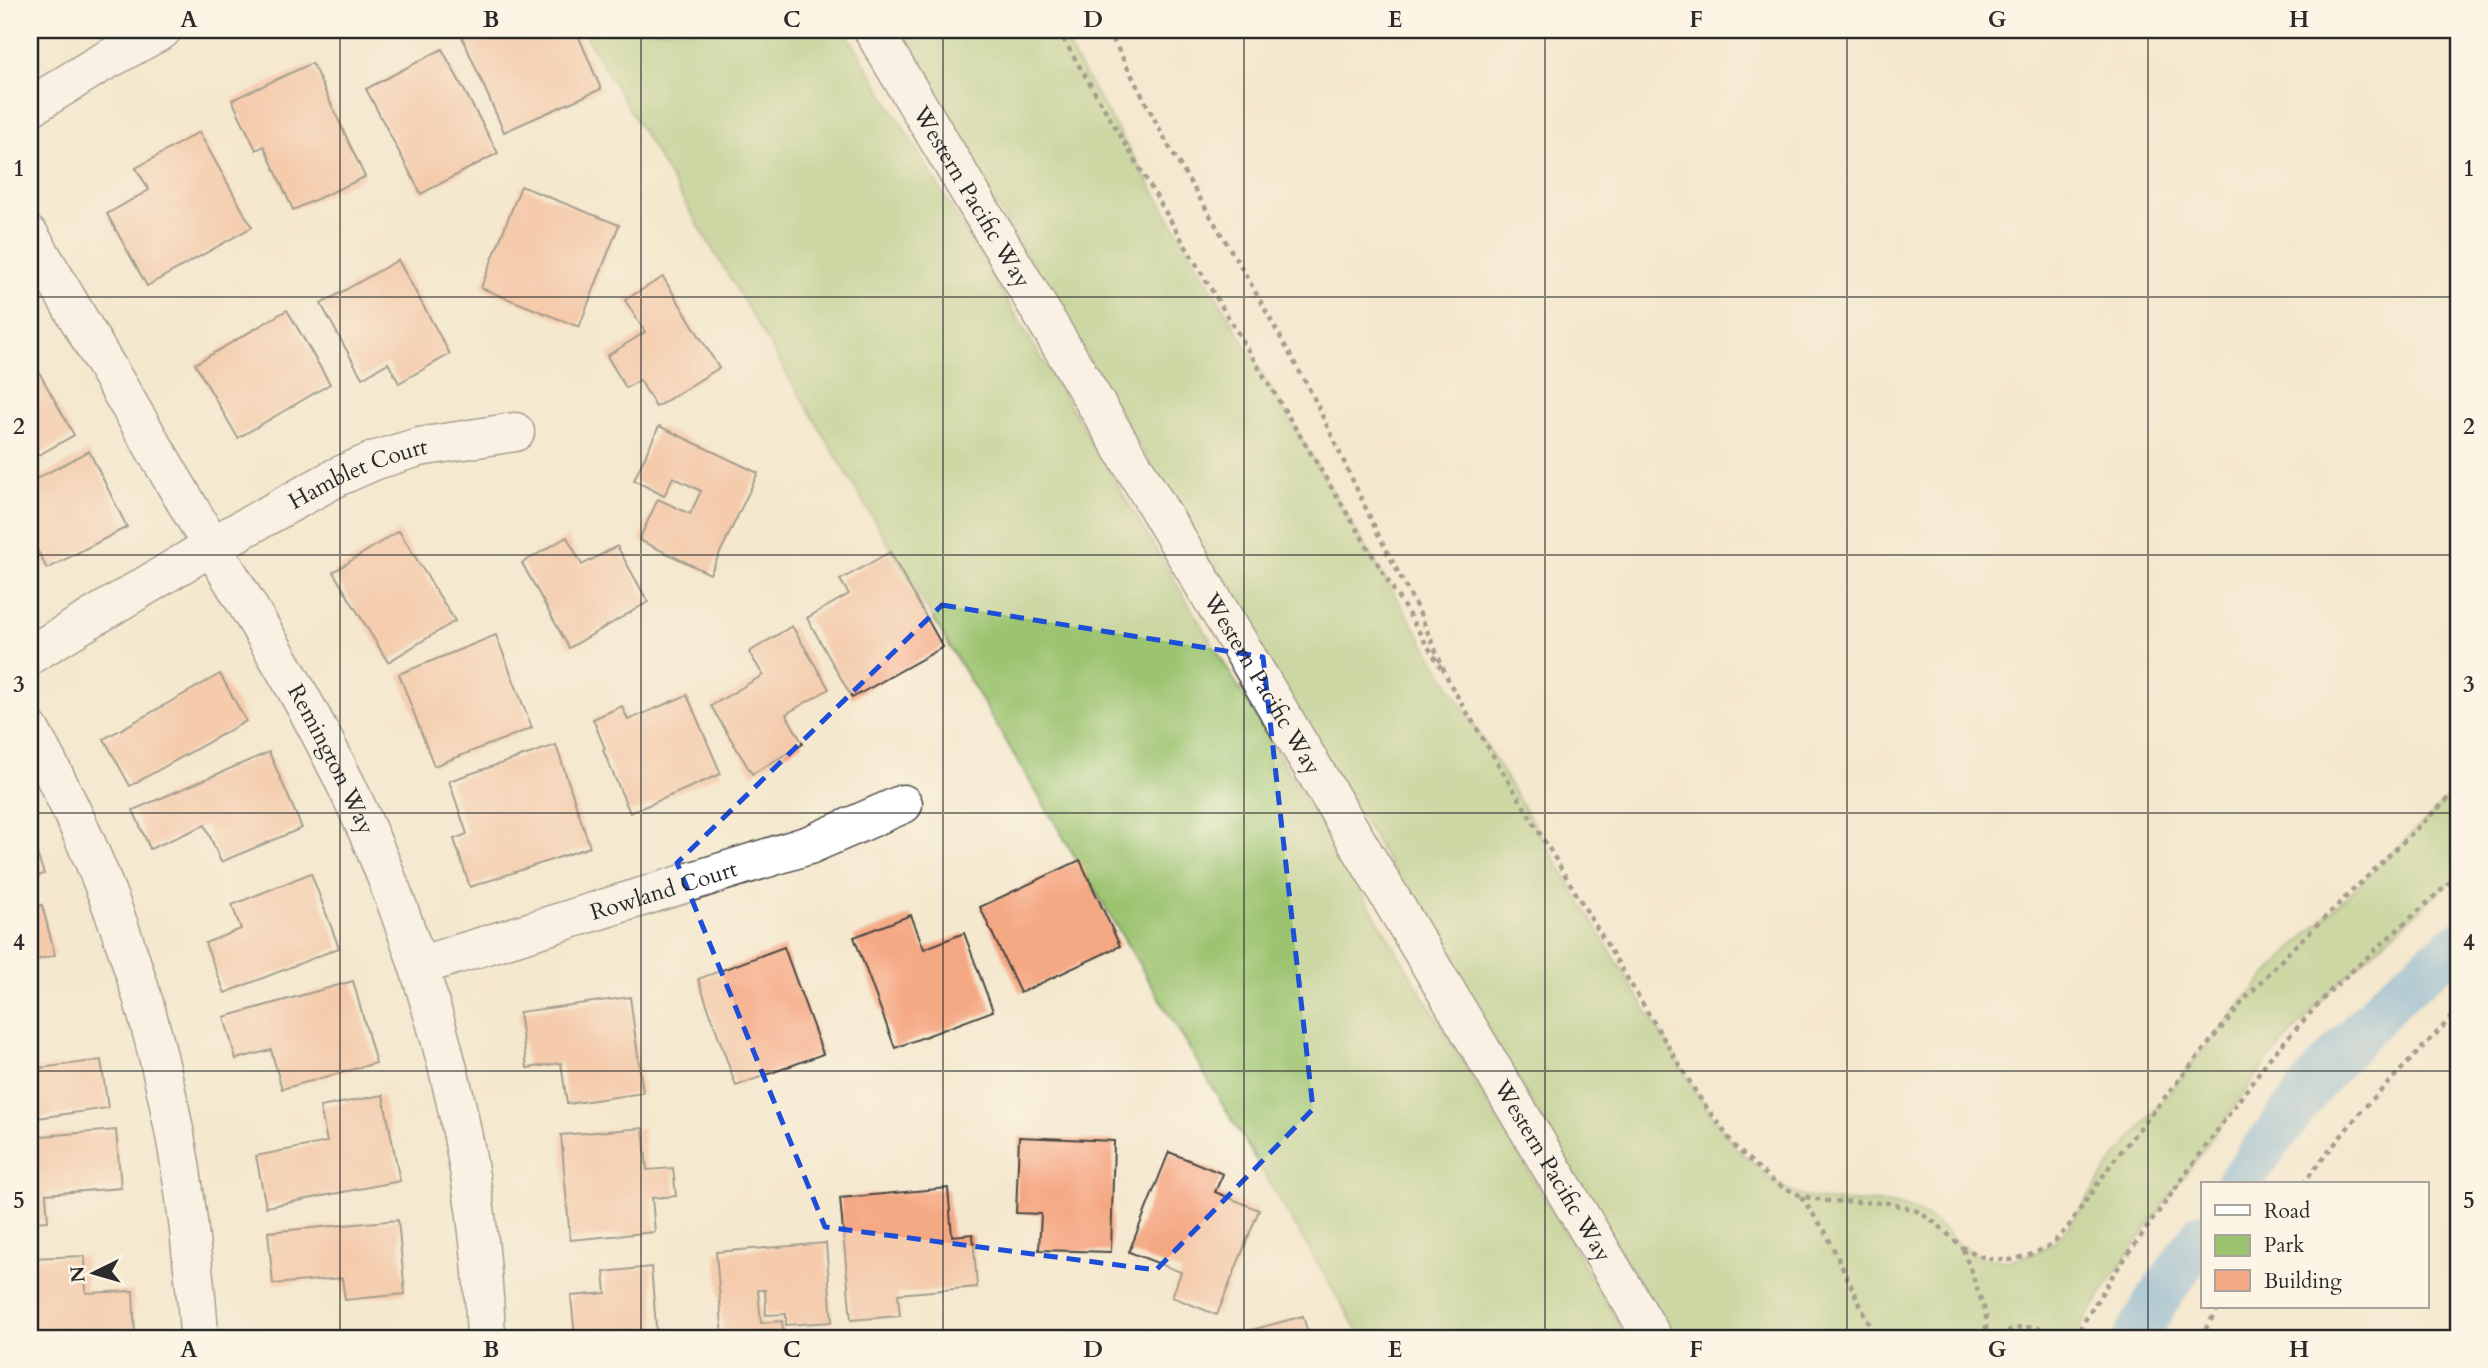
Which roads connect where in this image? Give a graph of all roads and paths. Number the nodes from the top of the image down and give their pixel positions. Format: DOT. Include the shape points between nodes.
graph roads {
  1 [pos="163,30"];
  2 [pos="873,30"];
  3 [pos="1058,30"];
  4 [pos="1108,30"];
  5 [pos="30,107"];
  6 [pos="30,236"];
  7 [pos="515,432"];
  8 [pos="212,545"];
  9 [pos="30,655"];
  10 [pos="1450,684"];
  11 [pos="30,730"];
  12 [pos="2458,789"];
  13 [pos="903,804"];
  14 [pos="2458,875"];
  15 [pos="419,966"];
  16 [pos="2458,1011"];
  17 [pos="2304,1182"];
  18 [pos="1801,1196"];
  19 [pos="1962,1247"];
  20 [pos="2218,1308"];
  21 [pos="199,1338"];
  22 [pos="486,1338"];
  23 [pos="1653,1338"];
  24 [pos="1876,1338"];
  25 [pos="1986,1338"];
  26 [pos="1999,1338"];
  27 [pos="2072,1338"];
  28 [pos="2200,1338"];
  1 -- 5 [label="street"];
  2 -- 23 [label="street, Western Pacific Way"];
  3 -- 10 [label="path"];
  4 -- 10 [label="path" via="1169,148 1313,396"];
  6 -- 8 [label="street, Remington Way"];
  7 -- 8 [label="street, Hamblet Court" via="419,447 376,460"];
  8 -- 9 [label="street, Hamblet Court"];
  8 -- 15 [label="street, Remington Way" via="334,758 382,864"];
  10 -- 18 [label="path" via="1698,1094 1736,1149 1775,1183"];
  11 -- 21 [label="street" via="75,819 149,1016 189,1222"];
  12 -- 19 [label="path" via="2244,1000 2052,1244 2011,1260 1987,1259"];
  13 -- 15 [label="street, Rowland Court" via="809,845"];
  14 -- 27 [label="path" via="2331,990 2268,1060"];
  15 -- 22 [label="street, Remington Way" via="455,1097 474,1203"];
  16 -- 17 [label="path" via="2363,1109"];
  18 -- 19 [label="path" via="1889,1203 1917,1211"];
  18 -- 24 [label="path" via="1825,1231"];
  19 -- 25 [label="path" via="1986,1313"];
  20 -- 28 [label="path"];
  26 -- 27 [label="path" via="2018,1328 2036,1327"];
}
